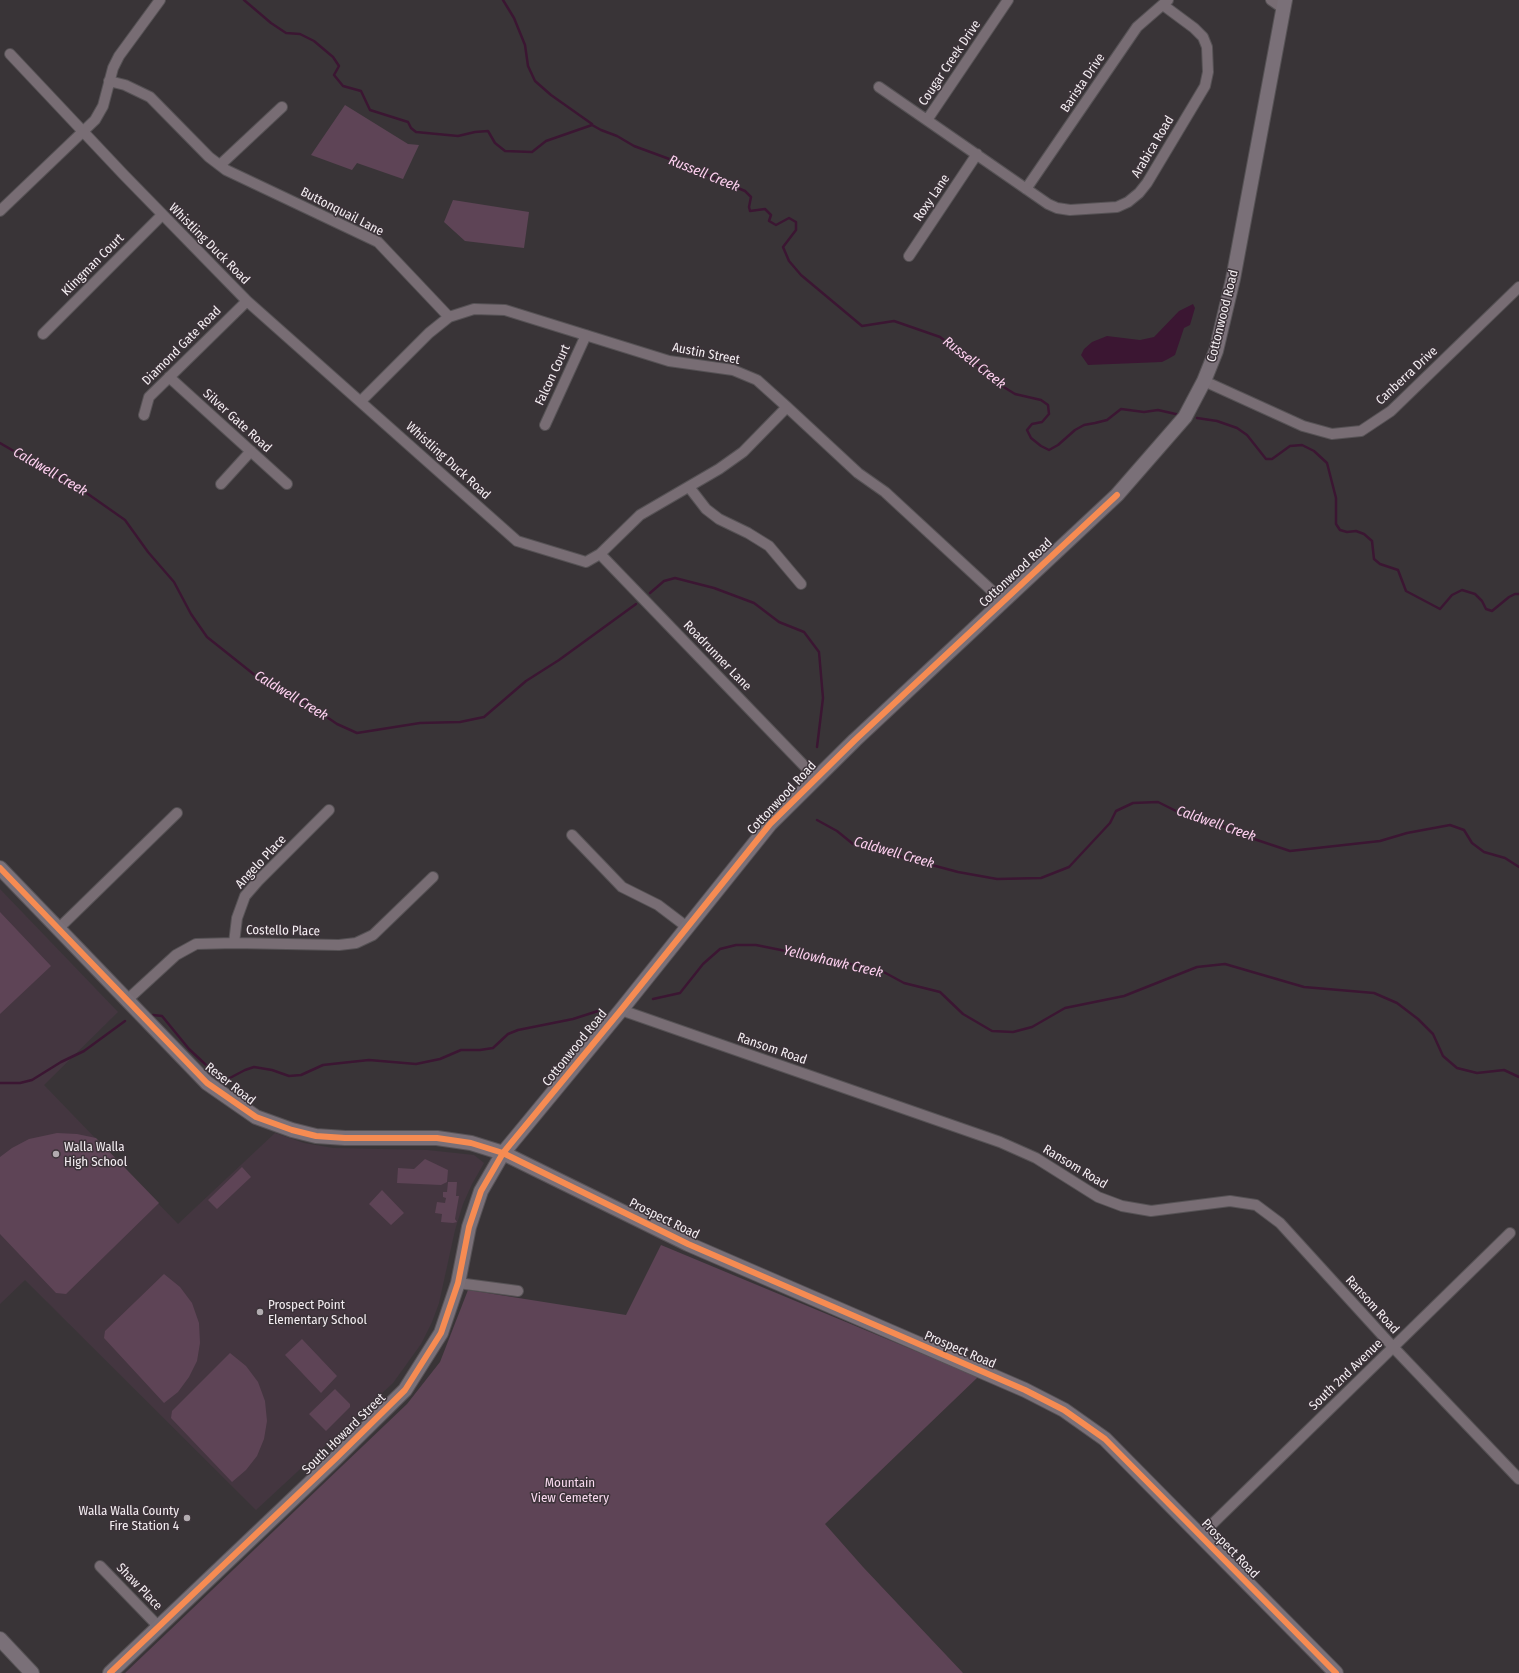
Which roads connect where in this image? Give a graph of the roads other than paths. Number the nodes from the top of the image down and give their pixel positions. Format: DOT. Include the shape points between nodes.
graph roads {
  1 [pos="160,0"];
  2 [pos="1008,0"];
  3 [pos="1271,0"];
  4 [pos="1166,2"];
  5 [pos="1284,4"];
  6 [pos="10,54"];
  7 [pos="109,81"];
  8 [pos="879,87"];
  9 [pos="282,107"];
  10 [pos="927,120"];
  11 [pos="83,133"];
  12 [pos="977,154"];
  13 [pos="220,165"];
  14 [pos="1026,189"];
  15 [pos="0,211"];
  16 [pos="162,215"];
  17 [pos="909,256"];
  18 [pos="1519,287"];
  19 [pos="247,300"];
  20 [pos="449,317"];
  21 [pos="43,334"];
  22 [pos="586,335"];
  23 [pos="169,377"];
  24 [pos="1204,381"];
  25 [pos="361,401"];
  26 [pos="788,407"];
  27 [pos="144,415"];
  28 [pos="544,425"];
  29 [pos="251,451"];
  30 [pos="221,484"];
  31 [pos="287,484"];
  32 [pos="689,487"];
  33 [pos="600,554"];
  34 [pos="801,584"];
  35 [pos="1003,601"];
  36 [pos="815,777"];
  37 [pos="329,810"];
  38 [pos="177,813"];
  39 [pos="572,835"];
  40 [pos="0,868"];
  41 [pos="433,877"];
  42 [pos="687,927"];
  43 [pos="58,928"];
  44 [pos="234,943"];
  45 [pos="127,1000"];
  46 [pos="621,1010"];
  47 [pos="503,1153"];
  48 [pos="1510,1234"];
  49 [pos="458,1283"];
  50 [pos="518,1292"];
  51 [pos="1392,1347"];
  52 [pos="1519,1479"];
  53 [pos="1201,1535"];
  54 [pos="100,1566"];
  55 [pos="158,1626"];
  56 [pos="0,1639"];
  57 [pos="32,1673"];
  58 [pos="110,1673"];
  59 [pos="1336,1673"];
  1 -- 7 [label="street" via="119,56"];
  2 -- 10 [label="street, Cougar Creek Drive"];
  3 -- 5 [label="street"];
  4 -- 14 [label="street, Barista Drive" via="1137,27"];
  4 -- 14 [label="street, Arabica Road" via="1203,37 1209,60 1208,72 1205,86 1147,183 1128,202 1117,207 1070,210 1048,204"];
  5 -- 24 [label="main road, Cottonwood Road" via="1232,279 1216,351"];
  6 -- 11 [label="street, Whistling Duck Road"];
  7 -- 11 [label="street" via="102,106"];
  7 -- 13 [label="street, Buttonquail Lane" via="126,85 150,97"];
  8 -- 10 [label="street, Arabica Road"];
  9 -- 13 [label="street"];
  10 -- 12 [label="street, Arabica Road"];
  11 -- 15 [label="street"];
  11 -- 16 [label="street, Whistling Duck Road"];
  12 -- 14 [label="street, Arabica Road"];
  12 -- 17 [label="street, Roxy Lane"];
  13 -- 20 [label="street, Buttonquail Lane" via="237,176 378,242"];
  16 -- 19 [label="street, Whistling Duck Road"];
  16 -- 21 [label="street, Klingman Court"];
  18 -- 24 [label="street, Canberra Drive" via="1390,411 1361,431 1332,434 1303,426"];
  19 -- 23 [label="street, Diamond Gate Road"];
  19 -- 25 [label="street, Whistling Duck Road"];
  20 -- 22 [label="street, Austin Street" via="474,309 505,310"];
  20 -- 25 [label="street, Austin Street" via="429,333"];
  22 -- 26 [label="street, Austin Street" via="668,361 733,370 757,380"];
  22 -- 28 [label="street, Falcon Court"];
  23 -- 27 [label="street, Diamond Gate Road" via="149,397"];
  23 -- 29 [label="street, Silver Gate Road"];
  24 -- 35 [label="main road, Cottonwood Road" via="1185,417 1117,495"];
  25 -- 33 [label="street, Whistling Duck Road" via="517,541 586,562"];
  26 -- 32 [label="street, Whistling Duck Road" via="743,452"];
  26 -- 35 [label="street, Austin Street" via="858,474 885,492"];
  29 -- 30 [label="street"];
  29 -- 31 [label="street, Silver Gate Road"];
  32 -- 33 [label="street, Whistling Duck Road" via="640,515"];
  32 -- 34 [label="street" via="706,509 769,546"];
  33 -- 36 [label="street, Roadrunner Lane"];
  35 -- 36 [label="main road, Cottonwood Road"];
  36 -- 42 [label="main road, Cottonwood Road" via="770,824"];
  37 -- 44 [label="street, Angelo Place" via="245,896 237,918"];
  38 -- 43 [label="street"];
  39 -- 42 [label="street" via="622,887 658,905"];
  40 -- 43 [label="main road, Reser Road"];
  41 -- 44 [label="street, Costello Place" via="373,935 356,943"];
  42 -- 46 [label="main road, Cottonwood Road"];
  43 -- 45 [label="main road, Reser Road"];
  44 -- 45 [label="street, Costello Place" via="196,944 176,955"];
  45 -- 47 [label="main road, Reser Road" via="207,1082 256,1117 316,1136 437,1138 471,1143"];
  46 -- 47 [label="main road, Cottonwood Road"];
  46 -- 51 [label="street, Ransom Road" via="1000,1142 1036,1158 1098,1197 1122,1206 1151,1211 1230,1201 1256,1205 1280,1223"];
  47 -- 49 [label="main road, South Howard Street" via="481,1191 468,1228"];
  47 -- 53 [label="main road, Prospect Road" via="688,1244 1025,1390 1064,1410 1105,1439"];
  48 -- 51 [label="street, South 2nd Avenue"];
  49 -- 50 [label="street"];
  49 -- 55 [label="main road, South Howard Street" via="442,1333 405,1390"];
  51 -- 52 [label="street, Ransom Road"];
  51 -- 53 [label="street, South 2nd Avenue"];
  53 -- 59 [label="main road, Prospect Road"];
  54 -- 55 [label="street, Shaw Place"];
  55 -- 58 [label="main road, South Howard Street"];
  56 -- 57 [label="main road"];
}
